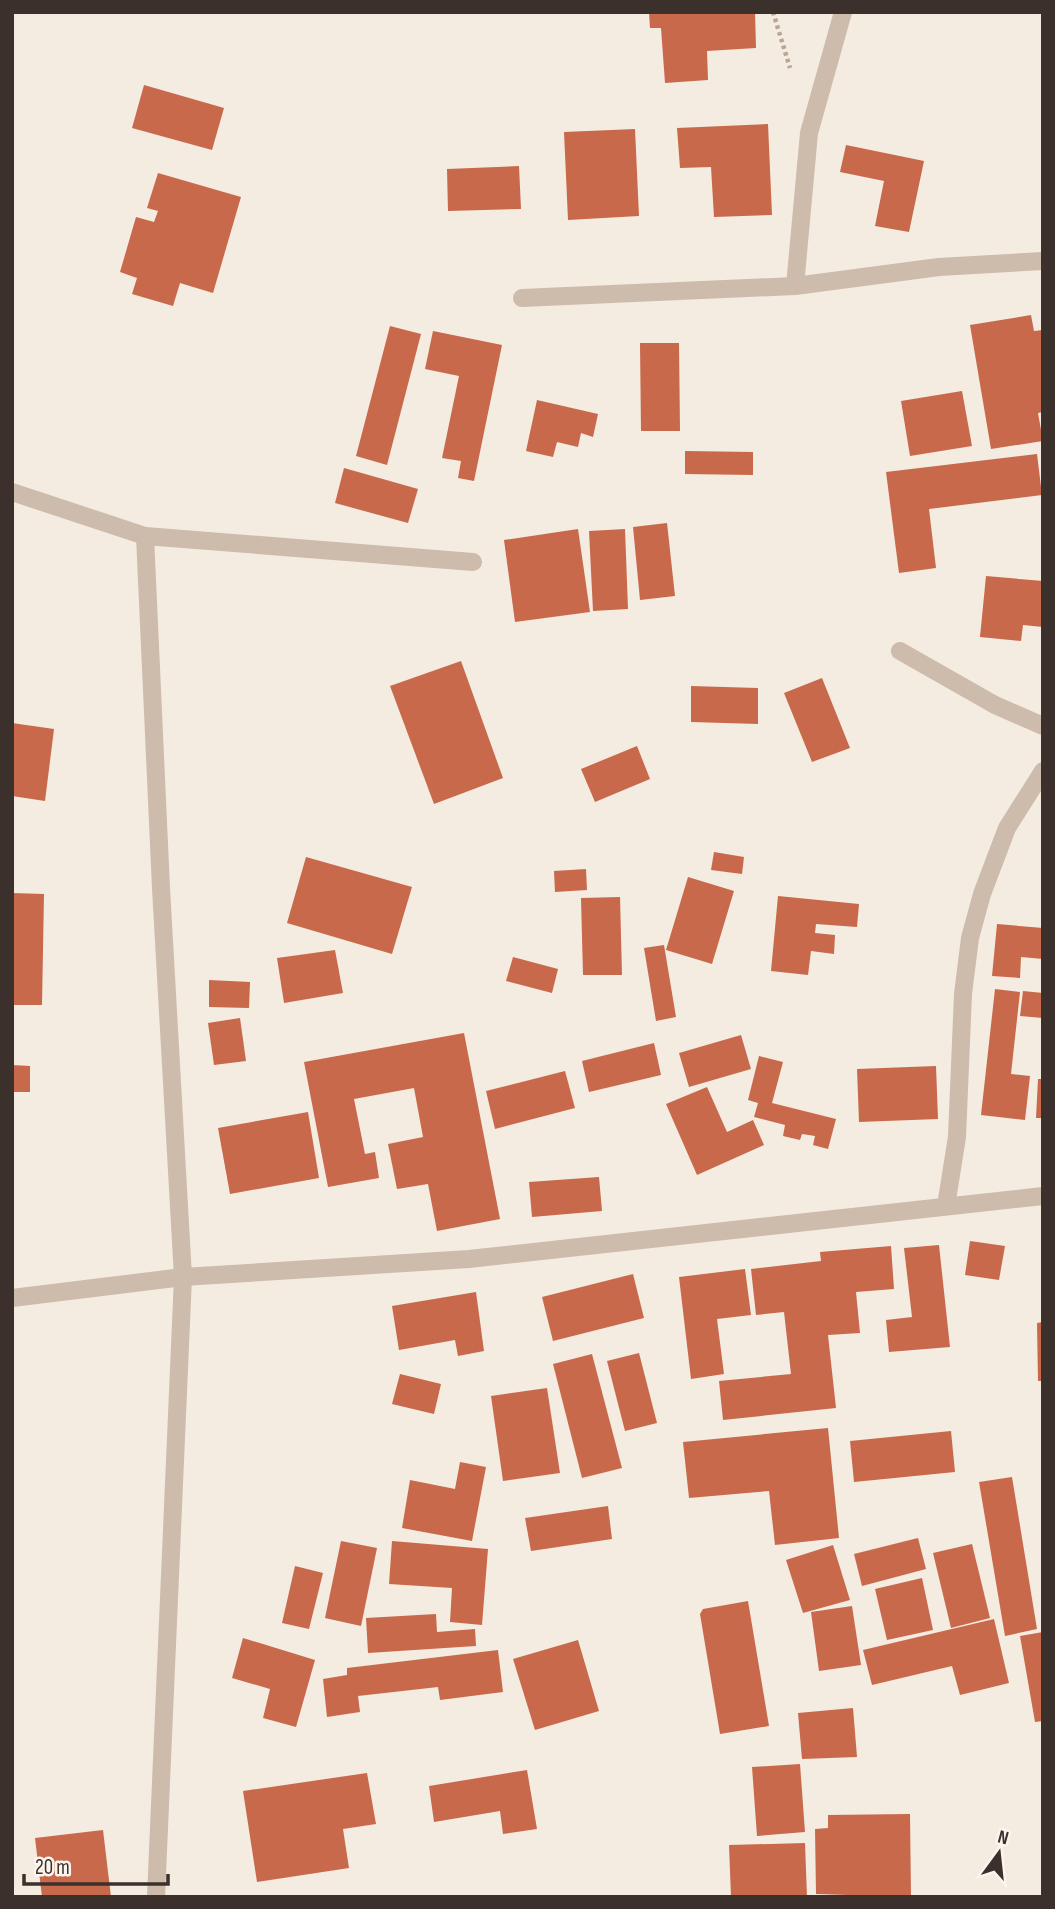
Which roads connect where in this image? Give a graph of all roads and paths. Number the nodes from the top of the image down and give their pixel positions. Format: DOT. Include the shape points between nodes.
graph roads {
  1 [pos="843,12"];
  2 [pos="1043,261"];
  3 [pos="795,286"];
  4 [pos="522,298"];
  5 [pos="12,492"];
  6 [pos="145,536"];
  7 [pos="473,562"];
  8 [pos="900,652"];
  9 [pos="1043,726"];
  10 [pos="1043,771"];
  11 [pos="1043,1196"];
  12 [pos="946,1206"];
  13 [pos="183,1277"];
  14 [pos="12,1298"];
  15 [pos="156,1897"];
  1 -- 3 [label="street" via="809,133"];
  2 -- 3 [label="street" via="939,267"];
  3 -- 4 [label="street"];
  5 -- 6 [label="street"];
  6 -- 7 [label="street"];
  6 -- 13 [label="street"];
  8 -- 9 [label="street"];
  10 -- 12 [label="street" via="1007,828 970,938 957,1137"];
  11 -- 12 [label="street"];
  12 -- 13 [label="street" via="469,1259"];
  13 -- 14 [label="street"];
  13 -- 15 [label="street"];
}
